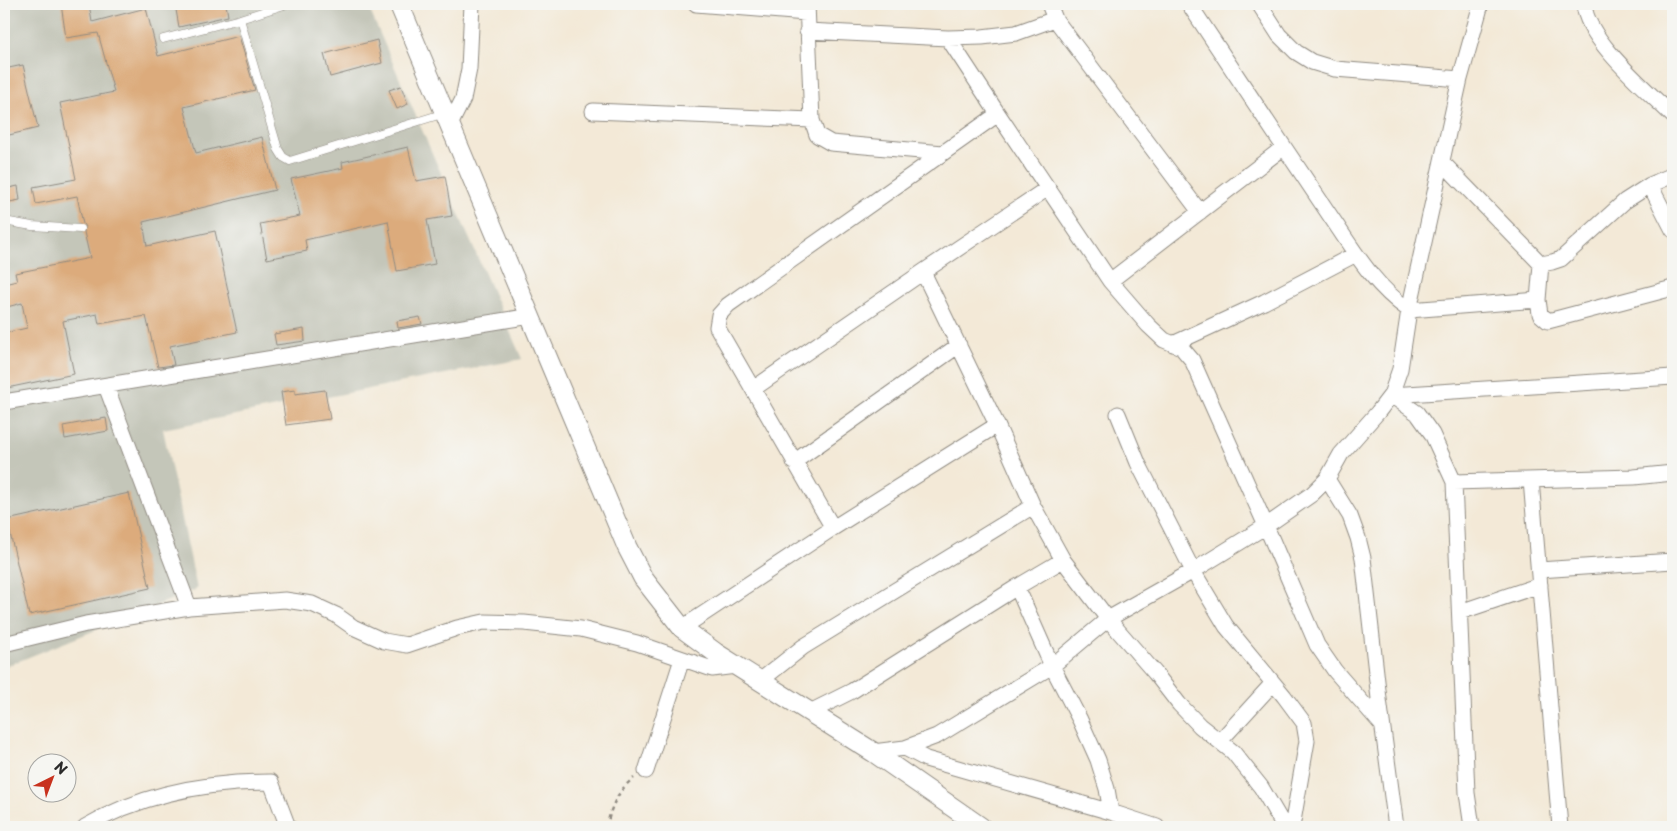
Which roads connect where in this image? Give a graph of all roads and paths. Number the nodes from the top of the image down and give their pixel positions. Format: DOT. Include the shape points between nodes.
graph roads {
  1 [pos="287,4"];
  2 [pos="399,4"];
  3 [pos="472,4"];
  4 [pos="696,4"];
  5 [pos="1049,4"];
  6 [pos="1189,4"];
  7 [pos="1259,4"];
  8 [pos="1481,4"];
  9 [pos="1584,4"];
  10 [pos="806,8"];
  11 [pos="240,19"];
  12 [pos="1056,19"];
  13 [pos="807,32"];
  14 [pos="948,38"];
  15 [pos="163,39"];
  16 [pos="1460,79"];
  17 [pos="593,111"];
  18 [pos="998,114"];
  19 [pos="1673,116"];
  20 [pos="448,119"];
  21 [pos="812,120"];
  22 [pos="1284,147"];
  23 [pos="943,153"];
  24 [pos="1442,162"];
  25 [pos="1673,175"];
  26 [pos="1650,185"];
  27 [pos="1048,188"];
  28 [pos="1200,212"];
  29 [pos="4,220"];
  30 [pos="80,229"];
  31 [pos="1673,230"];
  32 [pos="1356,254"];
  33 [pos="1541,264"];
  34 [pos="923,272"];
  35 [pos="1110,281"];
  36 [pos="1673,288"];
  37 [pos="1538,300"];
  38 [pos="1409,310"];
  39 [pos="531,316"];
  40 [pos="1173,344"];
  41 [pos="958,345"];
  42 [pos="1673,377"];
  43 [pos="106,386"];
  44 [pos="753,389"];
  45 [pos="1391,395"];
  46 [pos="4,402"];
  47 [pos="1118,414"];
  48 [pos="997,425"];
  49 [pos="794,462"];
  50 [pos="1673,473"];
  51 [pos="1328,479"];
  52 [pos="1531,480"];
  53 [pos="1454,482"];
  54 [pos="1033,506"];
  55 [pos="1266,526"];
  56 [pos="833,528"];
  57 [pos="1063,560"];
  58 [pos="1673,561"];
  59 [pos="1193,571"];
  60 [pos="1540,578"];
  61 [pos="1016,587"];
  62 [pos="190,607"];
  63 [pos="1460,612"];
  64 [pos="1108,619"];
  65 [pos="682,628"];
  66 [pos="4,644"];
  67 [pos="682,659"];
  68 [pos="736,666"];
  69 [pos="1052,666"];
  70 [pos="760,681"];
  71 [pos="1273,683"];
  72 [pos="808,713"];
  73 [pos="1382,725"];
  74 [pos="1220,741"];
  75 [pos="906,748"];
  76 [pos="873,752"];
  77 [pos="646,771"];
  78 [pos="1111,812"];
  79 [pos="85,827"];
  80 [pos="288,827"];
  81 [pos="607,827"];
  82 [pos="981,827"];
  83 [pos="1157,827"];
  84 [pos="1283,827"];
  85 [pos="1292,827"];
  86 [pos="1396,827"];
  87 [pos="1472,827"];
  88 [pos="1560,827"];
  1 -- 11 [label="lane"];
  2 -- 20 [label="street"];
  3 -- 20 [label="street" via="463,98"];
  4 -- 10 [label="street"];
  5 -- 12 [label="street"];
  6 -- 22 [label="street"];
  7 -- 16 [label="street" via="1279,35 1312,62 1335,70"];
  8 -- 16 [label="street"];
  9 -- 19 [label="street" via="1596,34"];
  10 -- 13 [label="street"];
  11 -- 15 [label="lane"];
  11 -- 20 [label="lane" via="278,149 290,161"];
  12 -- 14 [label="street" via="1016,33"];
  12 -- 28 [label="street"];
  13 -- 14 [label="street"];
  13 -- 21 [label="street"];
  14 -- 18 [label="street"];
  16 -- 24 [label="street"];
  17 -- 21 [label="street"];
  18 -- 23 [label="street"];
  18 -- 27 [label="street"];
  20 -- 39 [label="street"];
  21 -- 23 [label="street" via="817,136 831,143"];
  22 -- 28 [label="street"];
  22 -- 32 [label="street"];
  23 -- 44 [label="street" via="728,305 719,315 717,327"];
  24 -- 33 [label="street"];
  24 -- 38 [label="street"];
  25 -- 26 [label="street"];
  26 -- 31 [label="street"];
  26 -- 33 [label="street" via="1625,201 1561,259"];
  27 -- 34 [label="street"];
  27 -- 35 [label="street"];
  28 -- 35 [label="street"];
  29 -- 30 [label="lane" via="32,226"];
  32 -- 38 [label="street" via="1377,283"];
  32 -- 40 [label="street"];
  33 -- 37 [label="street"];
  34 -- 41 [label="street"];
  34 -- 44 [label="street"];
  35 -- 40 [label="street" via="1148,325"];
  36 -- 37 [label="street" via="1548,320 1540,314"];
  37 -- 38 [label="street"];
  38 -- 45 [label="street" via="1400,369"];
  39 -- 43 [label="street"];
  39 -- 65 [label="street" via="627,546 643,578"];
  40 -- 55 [label="street" via="1181,347 1192,360"];
  41 -- 48 [label="street"];
  41 -- 49 [label="street"];
  42 -- 45 [label="street"];
  43 -- 46 [label="street"];
  43 -- 62 [label="street"];
  44 -- 49 [label="street"];
  45 -- 51 [label="street" via="1341,454"];
  45 -- 53 [label="street" via="1417,413 1432,434"];
  47 -- 59 [label="street" via="1138,463"];
  48 -- 54 [label="street"];
  48 -- 56 [label="street"];
  49 -- 56 [label="street"];
  50 -- 52 [label="street"];
  51 -- 55 [label="street"];
  51 -- 73 [label="street" via="1350,516 1364,558"];
  52 -- 53 [label="street"];
  52 -- 60 [label="street"];
  53 -- 63 [label="street"];
  54 -- 57 [label="street"];
  54 -- 70 [label="street" via="803,647"];
  55 -- 59 [label="street"];
  55 -- 73 [label="street" via="1317,645"];
  56 -- 65 [label="street"];
  57 -- 61 [label="street"];
  57 -- 64 [label="street"];
  58 -- 60 [label="street"];
  59 -- 64 [label="street"];
  59 -- 71 [label="street" via="1226,626"];
  60 -- 63 [label="street"];
  60 -- 88 [label="street"];
  61 -- 69 [label="street"];
  61 -- 72 [label="street" via="852,691"];
  62 -- 66 [label="street" via="86,624"];
  62 -- 67 [label="street" via="285,600 312,604 353,627 384,640 407,645 484,622 534,624 581,630 637,643"];
  63 -- 87 [label="street" via="1467,793"];
  64 -- 69 [label="street"];
  64 -- 74 [label="street" via="1179,704"];
  65 -- 68 [label="street"];
  67 -- 68 [label="street" via="712,669"];
  67 -- 77 [label="street"];
  68 -- 70 [label="street"];
  69 -- 75 [label="street" via="938,736"];
  69 -- 78 [label="street" via="1098,760"];
  70 -- 72 [label="street"];
  71 -- 74 [label="street"];
  71 -- 85 [label="street" via="1304,723 1307,742"];
  72 -- 76 [label="street"];
  73 -- 86 [label="street"];
  74 -- 84 [label="street" via="1234,752 1261,787"];
  75 -- 76 [label="street"];
  75 -- 78 [label="street" via="926,759"];
  76 -- 82 [label="street"];
  77 -- 81 [label="path" via="626,784 610,810"];
  78 -- 83 [label="street"];
  79 -- 80 [label="street" via="136,804 196,787 271,782"];
}
